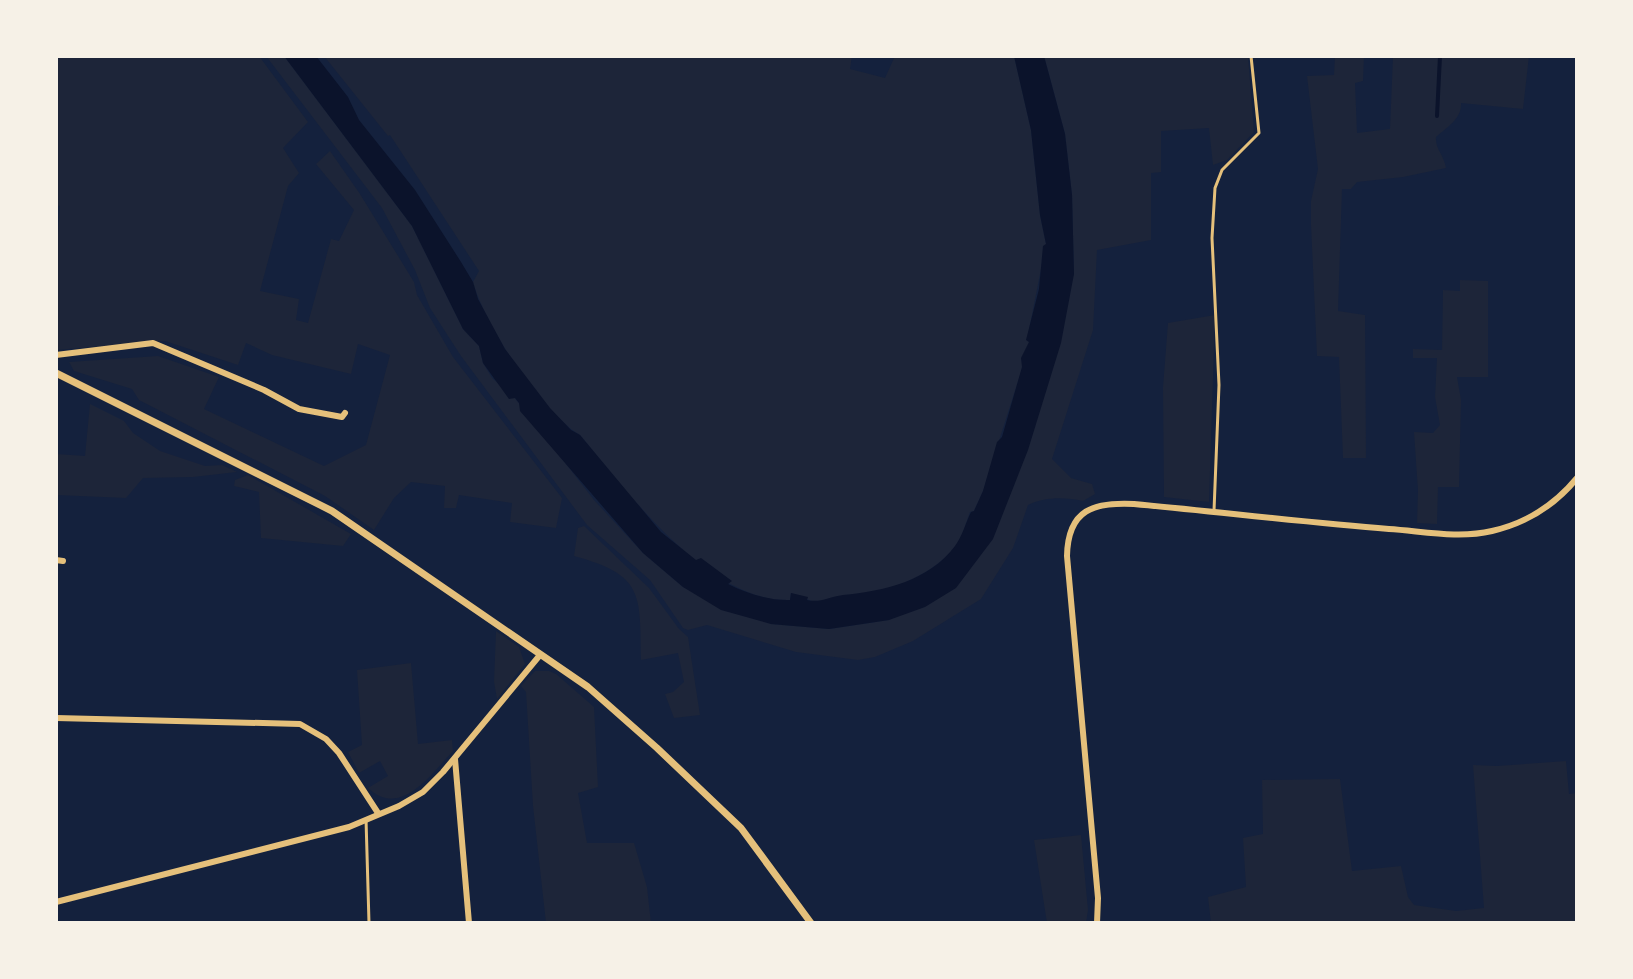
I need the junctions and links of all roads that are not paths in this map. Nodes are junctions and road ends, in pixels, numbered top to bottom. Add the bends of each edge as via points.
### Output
1 (1251, 56) edge
2 (56, 355) edge
3 (56, 373) edge
4 (345, 413) dead end
5 (1577, 478) edge
6 (1214, 512) junction
7 (540, 655) junction
8 (56, 718) edge
9 (455, 758) junction
10 (378, 813) junction
11 (366, 819) junction
12 (56, 902) edge
13 (369, 923) edge
14 (469, 923) edge
15 (811, 923) edge
16 (1097, 923) edge

1 - 6 lane via 1259,133 1222,170 1215,188 1212,238 1219,385
2 - 4 street via 153,343 299,409 330,416
3 - 7 street via 332,511
5 - 6 street via 1528,520 1488,532 1436,534
6 - 16 street via 1099,504 1077,519 1067,542
7 - 9 street
7 - 15 street via 588,687 737,824
8 - 10 street via 300,724 339,753
9 - 10 street via 423,792
9 - 14 street
10 - 11 street
11 - 12 street
11 - 13 lane

